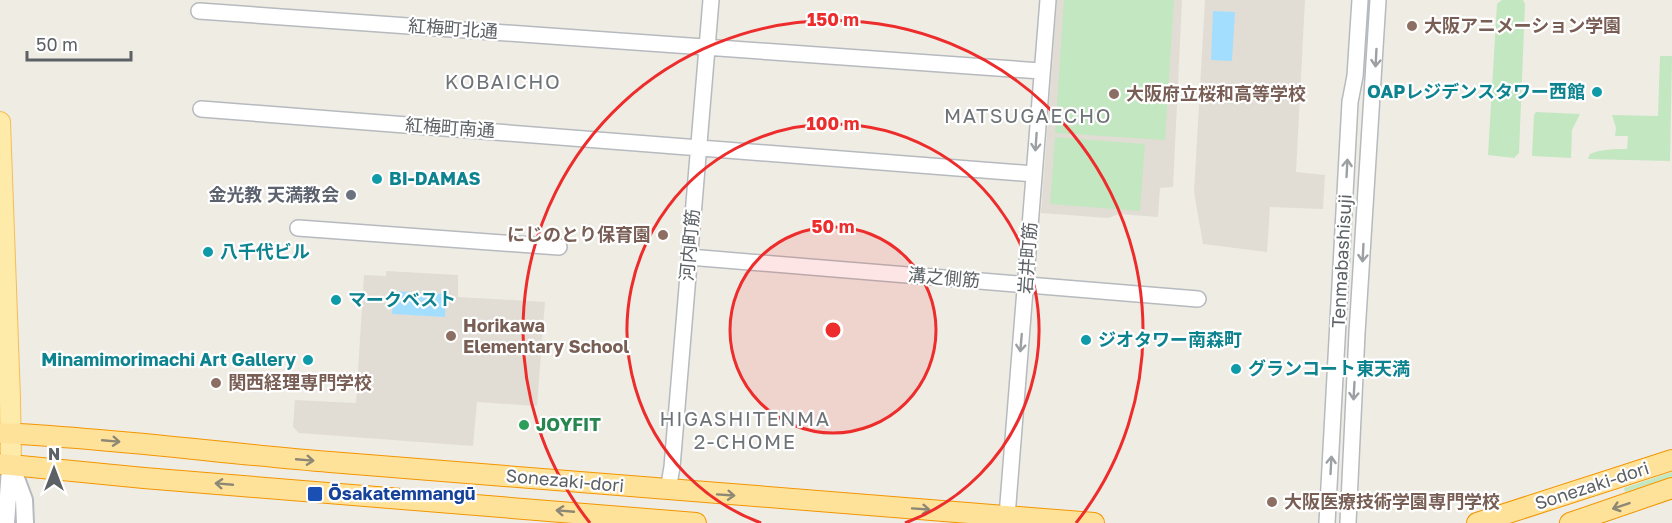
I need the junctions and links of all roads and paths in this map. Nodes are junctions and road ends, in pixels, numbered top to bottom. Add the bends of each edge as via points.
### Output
1 (711, 0) edge
2 (1048, 0) edge
3 (1360, 0) edge
4 (1378, 0) edge
5 (199, 11) dead end
6 (707, 47) junction
7 (1041, 71) junction
8 (201, 109) dead end
9 (0, 122) edge
10 (698, 148) junction
11 (1034, 174) junction
12 (298, 228) dead end
13 (559, 247) dead end
14 (689, 257) junction
15 (1026, 285) junction
16 (1198, 299) dead end
17 (5, 434) edge
18 (1672, 460) edge
19 (5, 465) edge
20 (1672, 488) edge
21 (668, 490) junction
22 (1007, 516) junction
23 (6, 523) edge
24 (25, 523) edge
25 (696, 523) edge
26 (1094, 523) edge
27 (1327, 523) edge
28 (1348, 523) edge
29 (1477, 523) edge
30 (1570, 523) edge

1 - 6 street, 河内町筋
2 - 7 street, 岩井町筋
27 -> 3 street, Tenmabashisuji via 1350,102
4 -> 28 street, Tenmabashisuji
5 - 6 street, 紅梅町北通
6 - 7 street, 紅梅町北通
6 - 10 street, 河内町筋
7 -> 11 street, 岩井町筋
8 - 10 street, 紅梅町南通
9 - 17 main road
10 - 11 street, 紅梅町南通
10 - 14 street, 河内町筋
11 - 15 street, 岩井町筋
12 - 13 street
14 - 15 street, 溝之側筋
14 - 21 street, 河内町筋
15 - 16 street, 溝之側筋
15 -> 22 street, 岩井町筋
17 - 19 main road
17 -> 21 highway, Sonezaki-dori
18 - 29 highway, Sonezaki-dori
19 - 23 main road
19 - 24 main road via 24,500
25 -> 19 highway, Sonezaki-dori
20 -> 30 highway, Sonezaki-dori
21 -> 22 highway, Sonezaki-dori
22 - 26 highway, Sonezaki-dori

